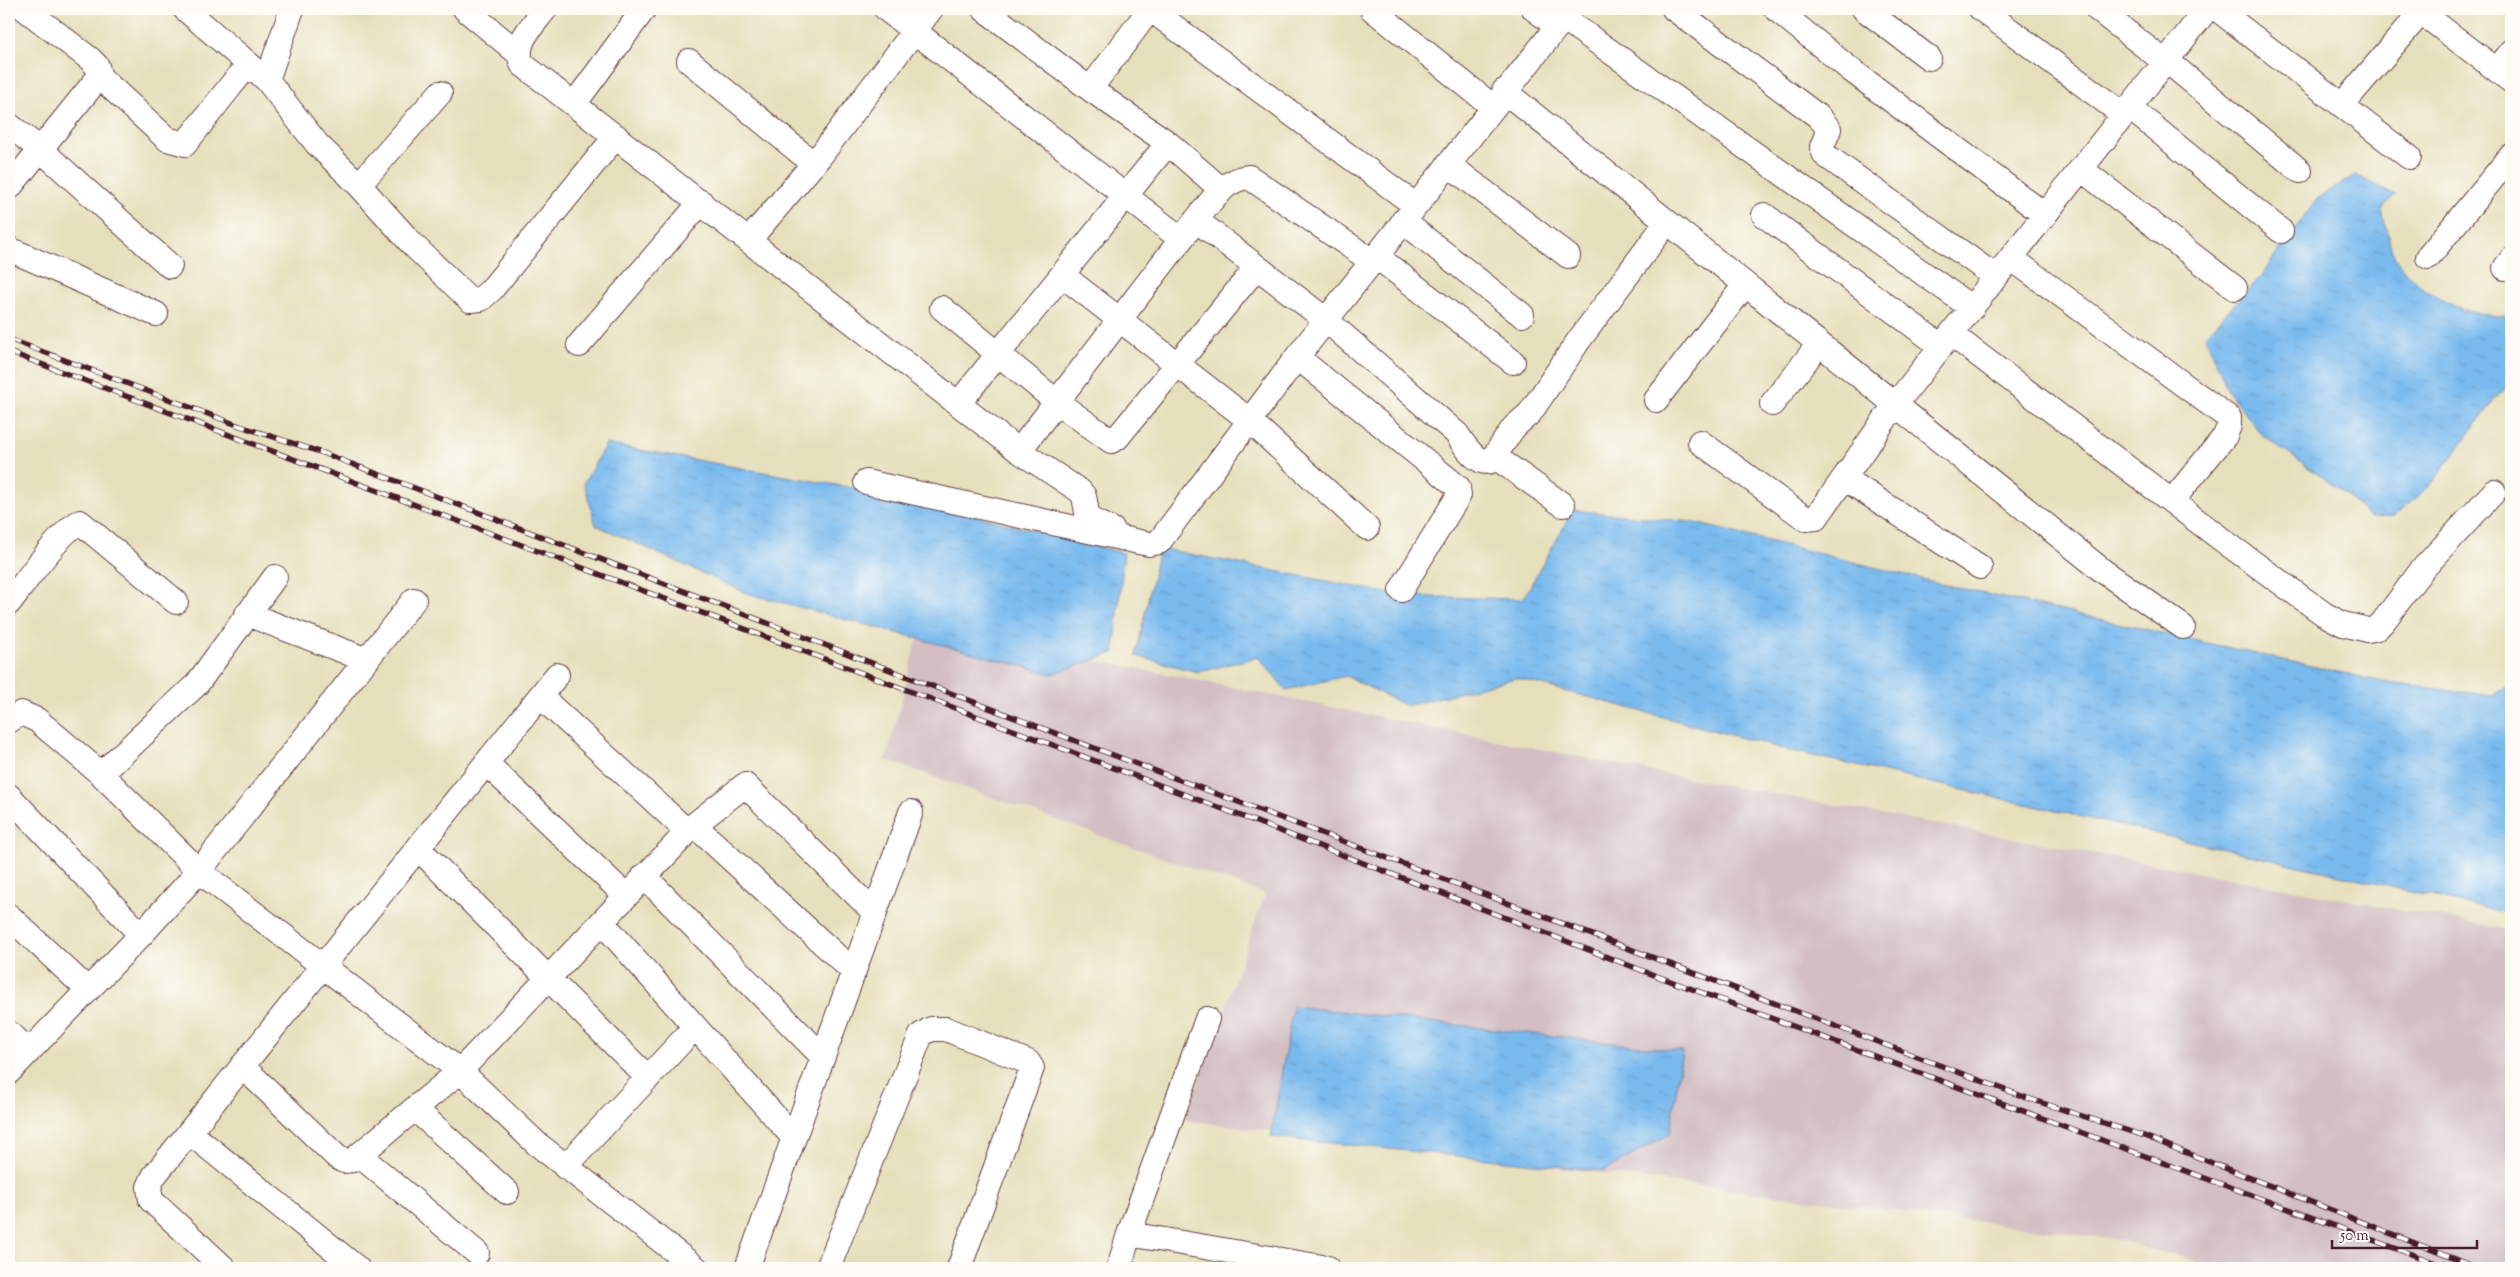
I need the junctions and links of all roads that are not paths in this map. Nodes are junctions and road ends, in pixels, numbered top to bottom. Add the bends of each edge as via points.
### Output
1 (26, 9) edge
2 (185, 9) edge
3 (292, 9) edge
4 (465, 9) edge
5 (545, 9) edge
6 (644, 9) edge
7 (886, 9) edge
8 (931, 9) edge
9 (984, 9) edge
10 (1150, 9) edge
11 (1372, 9) edge
12 (1534, 9) edge
13 (1674, 9) edge
14 (1776, 9) edge
15 (1864, 9) edge
16 (1981, 9) edge
17 (2097, 9) edge
18 (2207, 9) edge
19 (2217, 9) edge
20 (2421, 10) edge
21 (1564, 18) edge
22 (915, 31) junction
23 (518, 53) junction
24 (1929, 58) dead end
25 (689, 61) dead end
26 (2166, 61) junction
27 (248, 64) junction
28 (2507, 68) edge
29 (100, 78) junction
30 (266, 80) junction
31 (1090, 89) junction
32 (440, 93) dead end
33 (1498, 99) junction
34 (574, 103) junction
35 (2342, 106) junction
36 (2127, 111) junction
37 (9, 125) edge
38 (616, 136) junction
39 (1168, 144) junction
40 (40, 149) junction
41 (2511, 156) edge
42 (2409, 157) dead end
43 (814, 164) junction
44 (1448, 164) junction
45 (2081, 169) junction
46 (2300, 171) dead end
47 (359, 185) junction
48 (9, 188) edge
49 (1222, 190) junction
50 (1125, 197) junction
51 (701, 202) junction
52 (1409, 213) junction
53 (1764, 215) dead end
54 (2045, 215) junction
55 (1196, 220) junction
56 (1667, 222) junction
57 (2281, 232) dead end
58 (1181, 239) junction
59 (749, 240) junction
60 (9, 249) edge
61 (1568, 256) dead end
62 (2428, 257) dead end
63 (2011, 258) junction
64 (1374, 259) junction
65 (170, 266) dead end
66 (1256, 268) junction
67 (1062, 275) junction
68 (1996, 277) junction
69 (1745, 285) junction
70 (2234, 288) dead end
71 (942, 308) dead end
72 (1972, 308) junction
73 (156, 314) dead end
74 (1522, 315) dead end
75 (1120, 320) junction
76 (1326, 320) junction
77 (1946, 340) junction
78 (1819, 344) junction
79 (578, 345) dead end
80 (998, 353) junction
81 (1297, 357) junction
82 (1513, 362) dead end
83 (1177, 364) junction
84 (1656, 400) dead end
85 (1057, 402) junction
86 (958, 404) junction
87 (1772, 404) dead end
88 (1896, 405) junction
89 (1249, 420) junction
90 (1700, 442) dead end
91 (1019, 451) junction
92 (1494, 456) junction
93 (1844, 478) junction
94 (866, 482) dead end
95 (2494, 492) dead end
96 (2172, 502) junction
97 (1563, 505) dead end
98 (1367, 528) dead end
99 (1139, 542) junction
100 (1980, 567) dead end
101 (274, 577) dead end
102 (1400, 590) dead end
103 (414, 600) dead end
104 (176, 602) dead end
105 (9, 603) edge
106 (247, 614) junction
107 (2183, 627) dead end
108 (367, 660) junction
109 (557, 675) dead end
110 (540, 696) junction
111 (9, 721) edge
112 (486, 763) junction
113 (101, 774) junction
114 (9, 796) edge
115 (912, 812) dead end
116 (691, 829) junction
117 (418, 848) junction
118 (199, 871) junction
119 (644, 876) junction
120 (626, 896) junction
121 (875, 913) junction
122 (9, 916) edge
123 (602, 922) junction
124 (141, 935) junction
125 (322, 967) junction
126 (854, 972) junction
127 (548, 978) junction
128 (88, 990) junction
129 (1207, 1019) dead end
130 (695, 1027) junction
131 (9, 1033) edge
132 (29, 1051) junction
133 (823, 1057) junction
134 (242, 1066) junction
135 (460, 1071) junction
136 (9, 1072) edge
137 (648, 1078) junction
138 (414, 1109) junction
139 (189, 1132) junction
140 (794, 1138) junction
141 (359, 1155) junction
142 (565, 1167) junction
143 (507, 1192) dead end
144 (1129, 1234) junction
145 (476, 1253) dead end
146 (224, 1268) edge
147 (357, 1268) edge
148 (696, 1268) edge
149 (747, 1268) edge
150 (828, 1268) edge
151 (959, 1268) edge
152 (1119, 1268) edge
153 (1328, 1268) edge

1 - 29 street via 90,59 97,66
2 - 27 street
3 - 30 street
4 - 23 street
5 - 23 street via 520,43
6 - 34 street
7 - 22 street
8 - 22 street
9 - 31 street
10 - 31 street
10 - 52 street
11 - 33 street
12 - 21 street
13 - 68 street via 1819,117 1829,129 1822,147 1825,155
14 - 54 street via 1851,70
15 - 24 street
16 - 36 street
17 - 26 street
18 - 26 street
19 - 35 street
20 - 28 street
20 - 35 street
21 - 33 street
21 - 72 street
22 - 43 street
22 - 50 street
23 - 34 street via 522,64
25 - 43 street
26 - 36 street
26 - 46 street
27 - 29 street via 185,144 167,139
27 - 30 street
29 - 40 street
30 - 47 street via 317,144
31 - 39 street
32 - 47 street
33 - 44 street
33 - 56 street
34 - 38 street
35 - 42 street
36 - 45 street
36 - 57 street
37 - 40 street
38 - 47 street via 492,289 477,301 470,300 412,244
38 - 51 street
39 - 49 street
39 - 50 street
40 - 48 street
40 - 65 street
41 - 62 street
43 - 59 street
44 - 52 street
44 - 61 street
45 - 54 street
45 - 70 street
49 - 55 street
49 - 64 street via 1236,178 1249,177
50 - 58 street
50 - 67 street
51 - 59 street
51 - 79 street
52 - 64 street
52 - 74 street
53 - 77 street
54 - 63 street
55 - 58 street
55 - 66 street
56 - 69 street
56 - 92 street via 1579,340 1530,413 1514,427
58 - 75 street
59 - 86 street
60 - 73 street
63 - 68 street
63 - 96 street via 2229,418 2225,436
64 - 76 street
64 - 82 street
66 - 76 street
66 - 83 street
67 - 75 street
67 - 80 street
68 - 72 street
69 - 78 street
69 - 84 street
71 - 80 street
72 - 77 street
75 - 83 street
75 - 85 street
76 - 81 street
76 - 92 street via 1457,434 1481,461 1491,461
77 - 88 street
77 - 96 street
78 - 87 street
78 - 88 street
80 - 85 street
80 - 86 street
81 - 89 street
81 - 102 street via 1458,487 1459,495
83 - 85 street via 1115,440 1108,441
83 - 89 street
85 - 91 street
86 - 91 street
88 - 93 street
88 - 107 street via 2103,571
89 - 98 street
89 - 99 street via 1163,539 1154,544
90 - 93 street via 1810,520 1816,518
91 - 99 street via 1082,493 1088,518
92 - 97 street
93 - 100 street
94 - 99 street
95 - 96 street via 2421,571 2383,622 2368,630 2343,624 2324,614
101 - 106 street
103 - 108 street
104 - 105 street via 80,522 74,524
106 - 108 street
106 - 113 street via 197,684
108 - 118 street
109 - 110 street
110 - 112 street
110 - 116 street
111 - 113 street via 21,713 37,720
112 - 117 street
112 - 120 street
113 - 118 street
114 - 124 street
115 - 121 street
116 - 119 street
116 - 121 street via 747,786
116 - 126 street
117 - 125 street
117 - 127 street
118 - 124 street
118 - 125 street
119 - 120 street
119 - 133 street
120 - 123 street
121 - 126 street
122 - 128 street
123 - 127 street
123 - 130 street
124 - 128 street
125 - 134 street
125 - 135 street
126 - 133 street
127 - 135 street
127 - 137 street
128 - 132 street
129 - 144 street
130 - 137 street
130 - 140 street
131 - 132 street
132 - 136 street
133 - 140 street
134 - 139 street
134 - 141 street via 337,1156 344,1161
135 - 138 street
135 - 142 street
137 - 142 street
138 - 141 street
138 - 143 street
139 - 146 street via 154,1176 149,1187 151,1200
139 - 147 street
140 - 149 street
141 - 145 street
142 - 148 street
144 - 152 street
144 - 153 street
150 - 151 street via 921,1035 932,1029 946,1029 1028,1062 1032,1068

